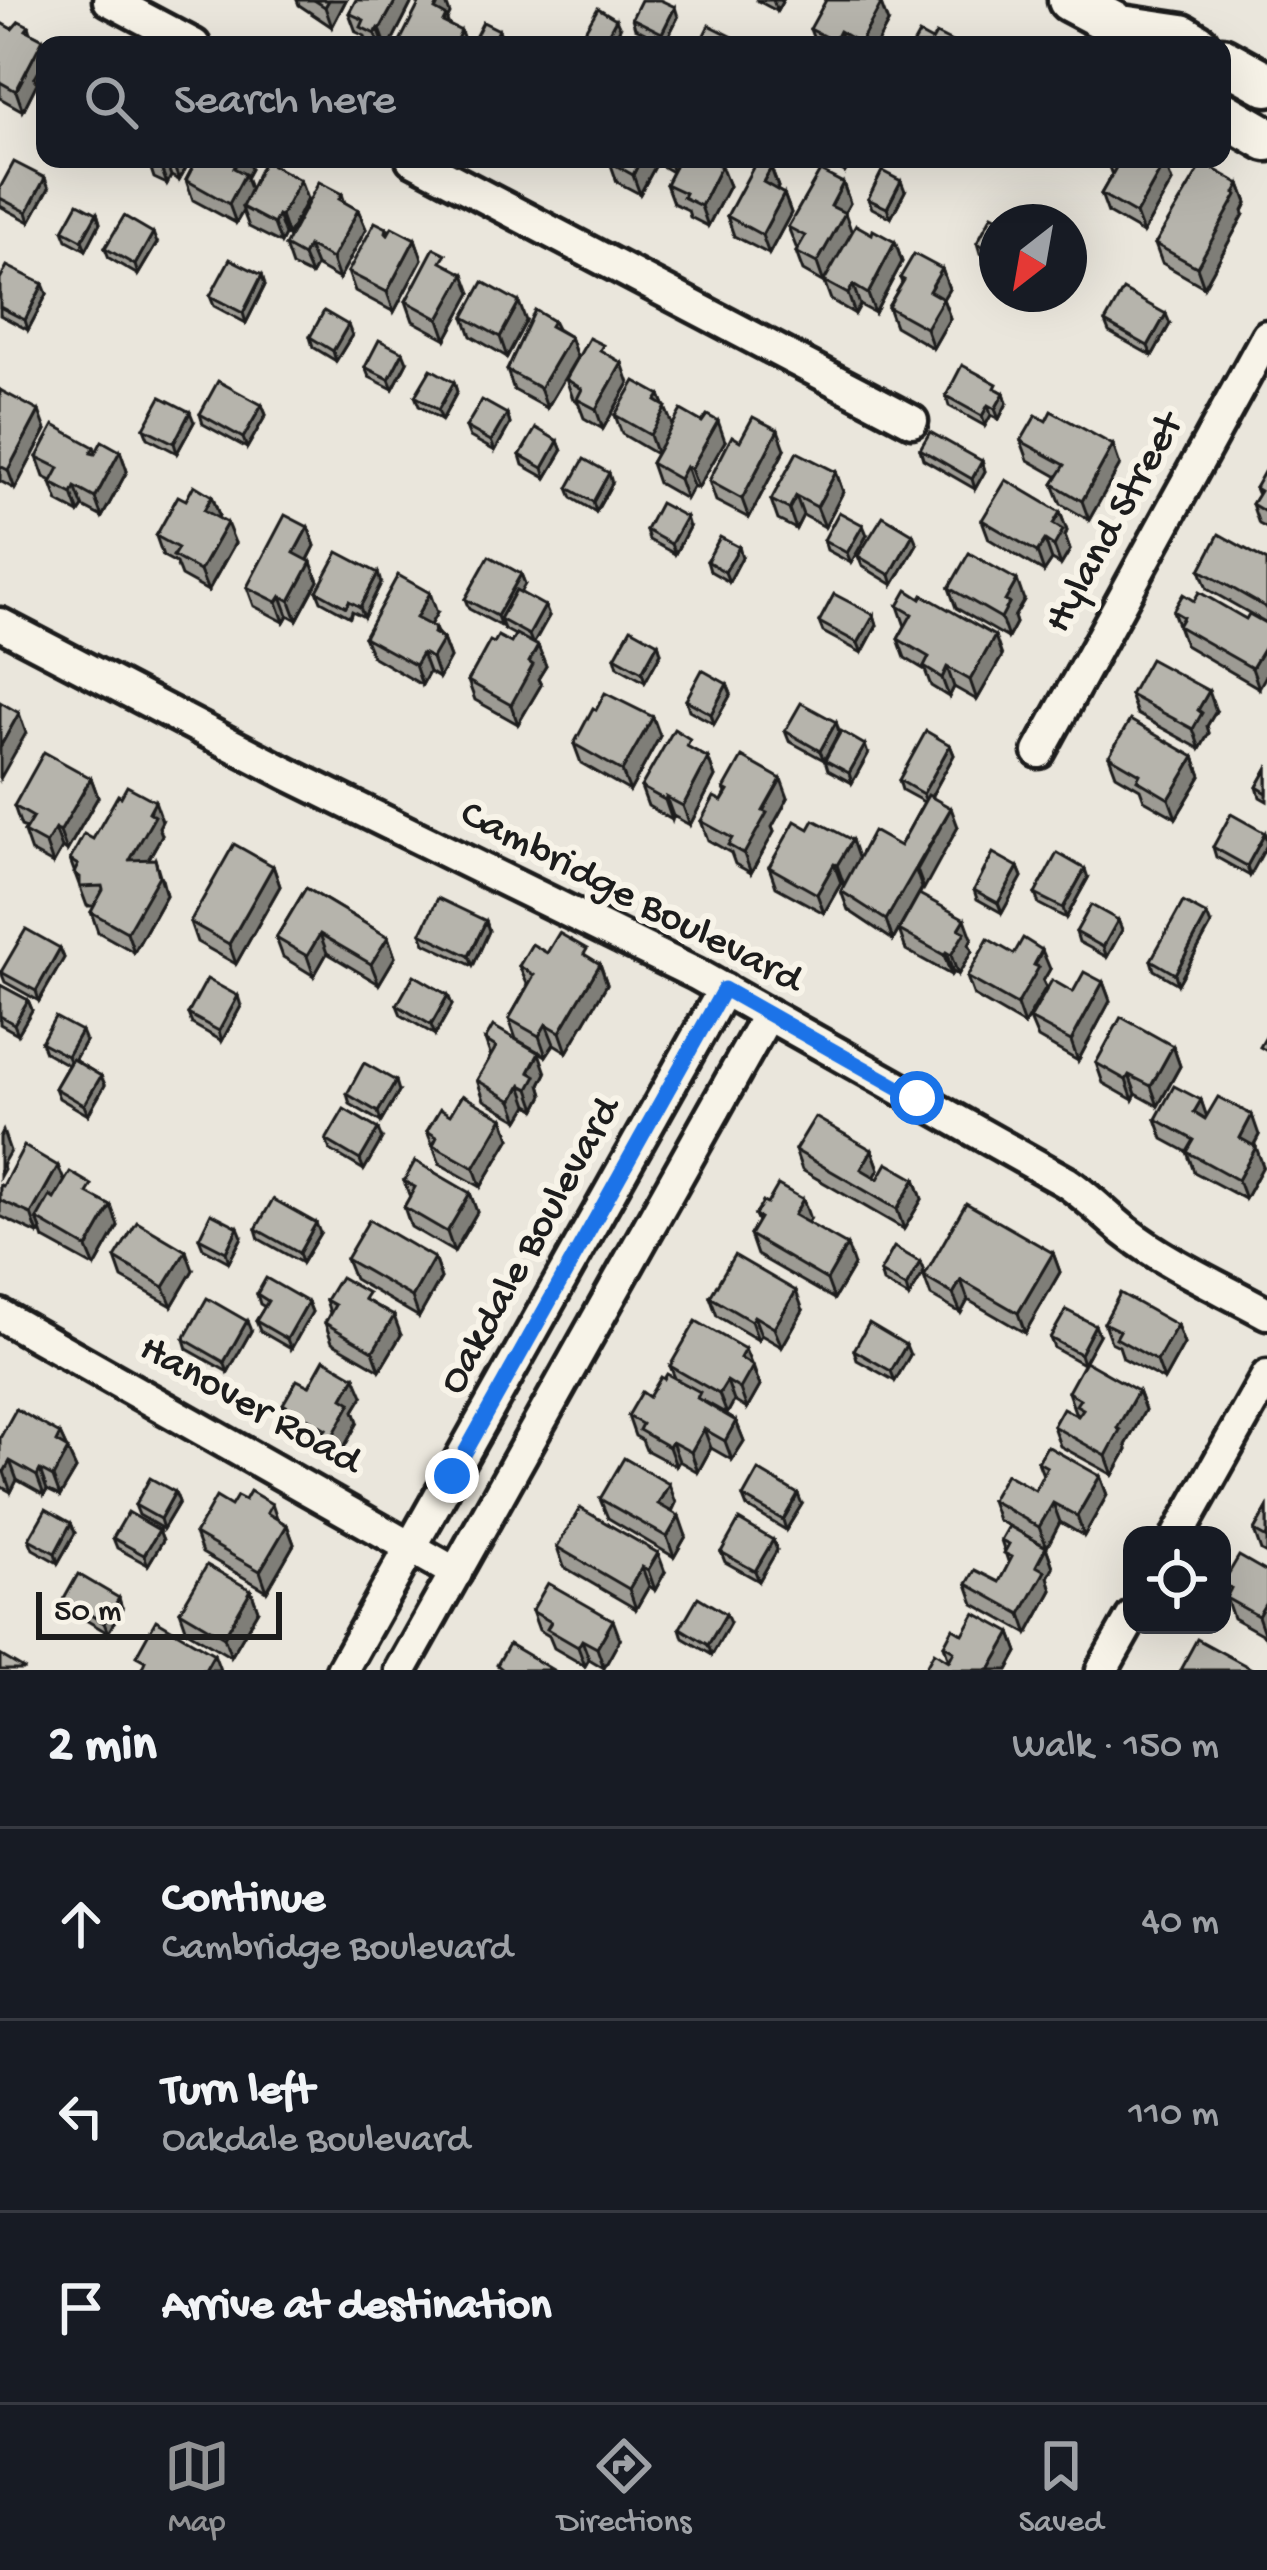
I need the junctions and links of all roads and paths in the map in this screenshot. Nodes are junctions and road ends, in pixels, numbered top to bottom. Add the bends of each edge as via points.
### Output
1 (109, 0) edge
2 (1070, 0) edge
3 (177, 36) edge
4 (1128, 36) edge
5 (1182, 36) edge
6 (1231, 64) edge
7 (1267, 84) edge
8 (1231, 118) edge
9 (1267, 140) edge
10 (429, 168) edge
11 (1267, 336) edge
12 (912, 421) dead end
13 (0, 624) edge
14 (1039, 752) dead end
15 (724, 989) junction
16 (768, 1014) junction
17 (1267, 1313) edge
18 (0, 1315) edge
19 (1267, 1376) edge
20 (1183, 1526) edge
21 (412, 1547) junction
22 (456, 1573) junction
23 (1123, 1633) edge
24 (342, 1670) edge
25 (401, 1670) edge
26 (1102, 1670) edge

1 - 3 street
2 - 4 street
4 - 5 street
6 - 7 street
8 - 9 street
10 - 12 street
11 - 14 street, Hyland Street
13 - 15 street, Cambridge Boulevard
15 - 16 street, Cambridge Boulevard
15 - 21 street, Oakdale Boulevard
16 - 17 street, Cambridge Boulevard via 1066,1182 1151,1249
16 - 22 street
18 - 21 street, Hanover Road
19 - 20 street
21 - 22 street, Hanover Road
21 - 24 street, Oakdale Boulevard
22 - 25 street
23 - 26 street

